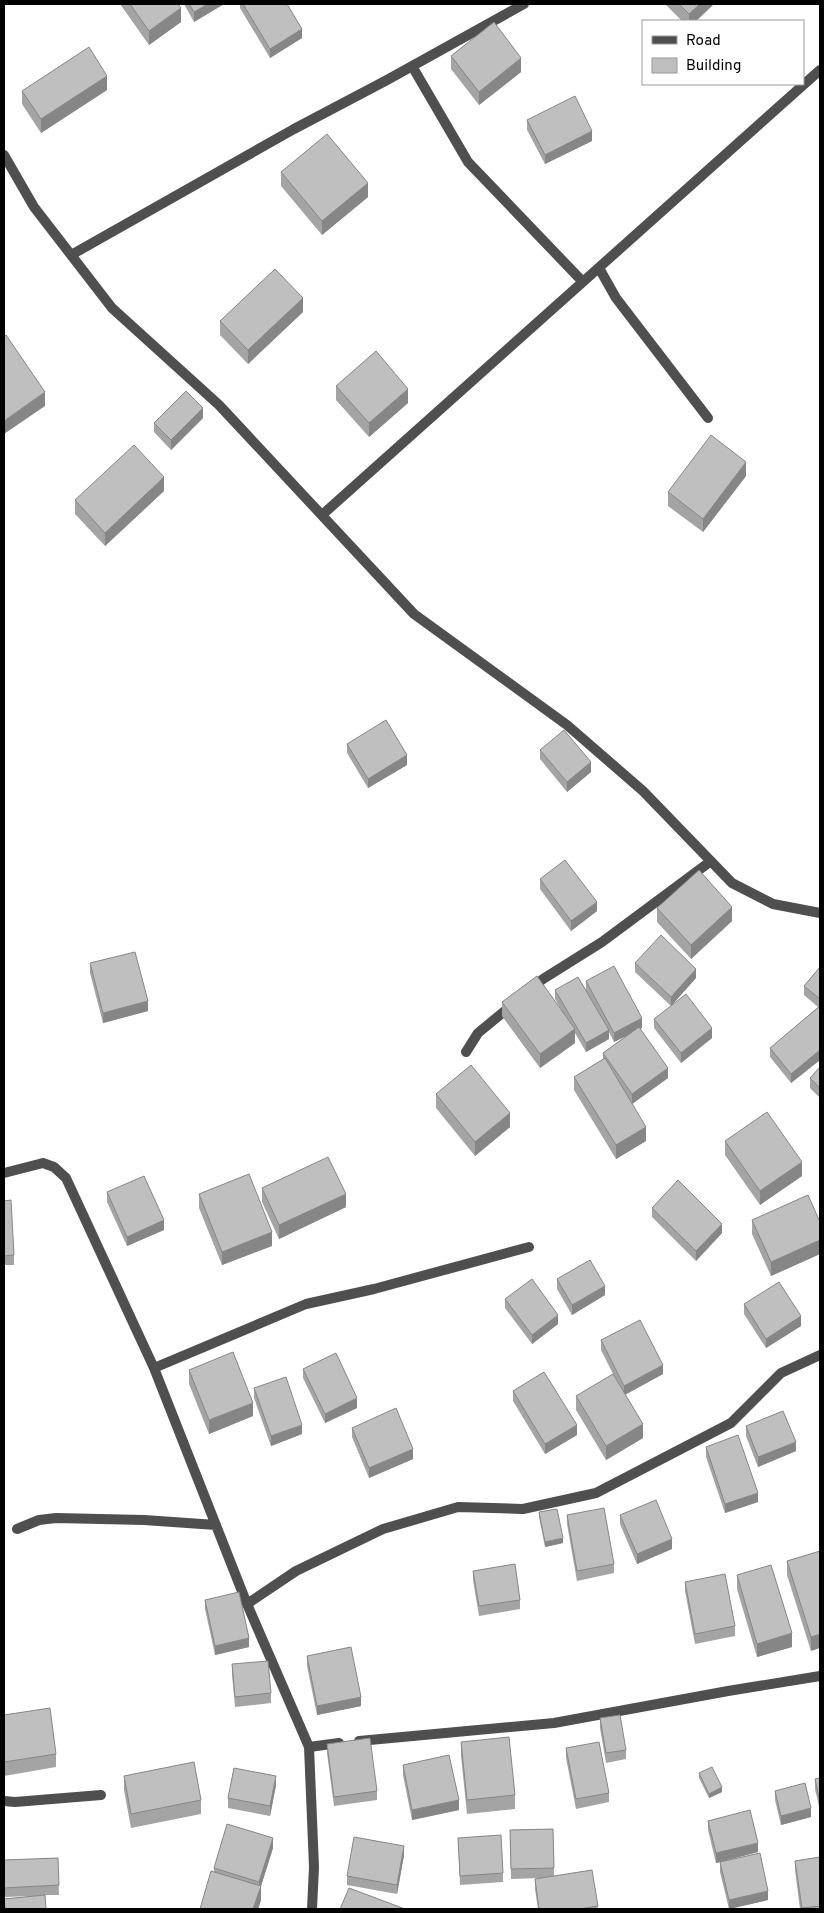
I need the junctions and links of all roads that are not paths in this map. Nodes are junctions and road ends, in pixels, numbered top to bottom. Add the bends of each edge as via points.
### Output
1 (524, 4) edge
2 (412, 66) junction
3 (820, 70) edge
4 (804, 84) edge
5 (803, 85) edge
6 (4, 155) edge
7 (71, 255) junction
8 (599, 268) junction
9 (583, 282) junction
10 (708, 418) dead end
11 (322, 515) junction
12 (711, 861) junction
13 (820, 913) edge
14 (466, 1052) dead end
15 (4, 1173) edge
16 (529, 1247) dead end
17 (820, 1355) edge
18 (154, 1368) junction
19 (216, 1525) junction
20 (17, 1529) dead end
21 (247, 1604) junction
22 (820, 1676) edge
23 (309, 1747) junction
24 (101, 1795) dead end
25 (4, 1801) edge
26 (312, 1909) edge

1 - 2 street
2 - 7 street
2 - 9 street via 468,162
3 - 4 street
5 - 8 street
6 - 7 street via 34,207
7 - 11 street via 112,308 219,405
8 - 9 street
8 - 10 street via 616,298
9 - 11 street
11 - 12 street via 414,614 567,725 643,791
12 - 13 street via 732,883 773,904
12 - 14 street via 602,942 543,979 478,1033
15 - 18 street via 43,1163 54,1167 66,1178
16 - 18 street via 306,1304
17 - 21 street via 780,1373 731,1424 596,1493 523,1509 458,1507 383,1529 296,1570
18 - 19 street
19 - 20 street via 56,1518 39,1520
19 - 21 street
21 - 23 street
22 - 23 street via 554,1724
23 - 26 street via 314,1867
24 - 25 street

